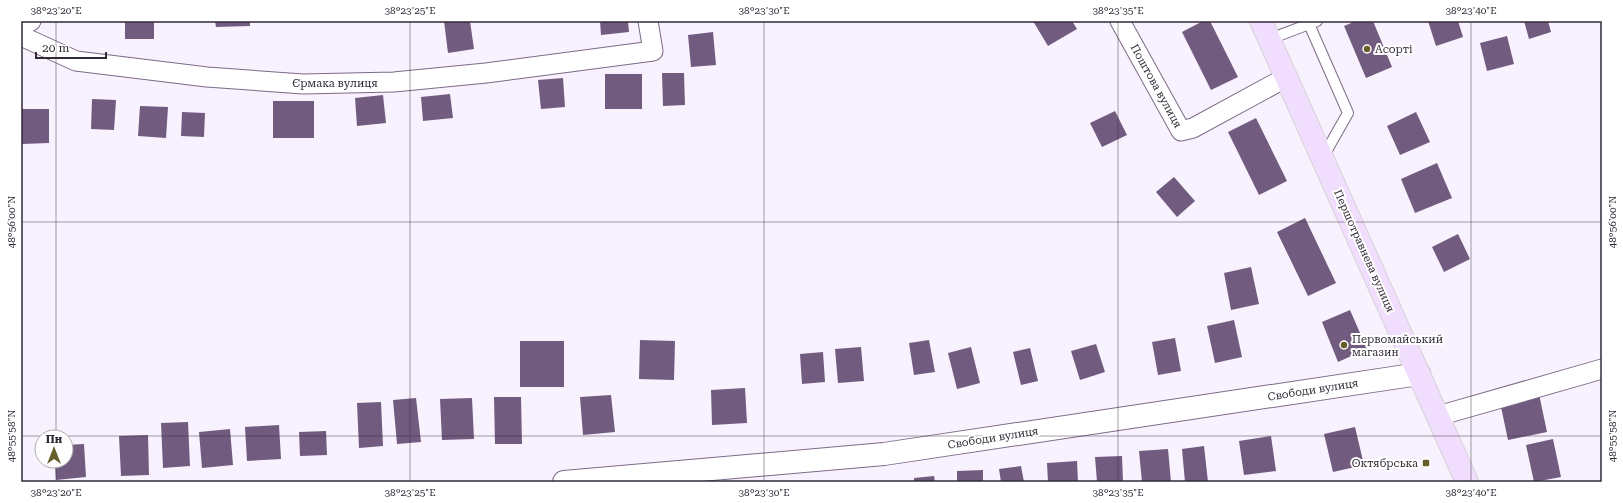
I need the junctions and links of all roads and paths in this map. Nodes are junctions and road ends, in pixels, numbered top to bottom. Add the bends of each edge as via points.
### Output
1 (31, 21) edge
2 (648, 21) edge
3 (1120, 21) edge
4 (1313, 23) edge
5 (21, 26) edge
6 (1266, 30) edge
7 (21, 36) edge
8 (1287, 77) junction
9 (1323, 157) junction
10 (1602, 369) edge
11 (1419, 374) junction
12 (1438, 416) junction
13 (564, 482) edge
14 (1467, 482) edge

1 - 5 street
2 - 7 street, Єрмака вулиця via 653,51 463,76 394,82 303,84 207,77 76,61
3 - 8 street, Поштова вулиця via 1180,131 1192,128
4 - 6 lane
4 - 9 lane via 1348,113
6 - 8 main road, Першотравнева вулиця
8 - 9 main road, Першотравнева вулиця
9 - 11 main road, Першотравнева вулиця
10 - 12 street
11 - 12 main road, Першотравнева вулиця
11 - 13 street, Свободи вулиця via 884,454
12 - 14 main road, Першотравнева вулиця

